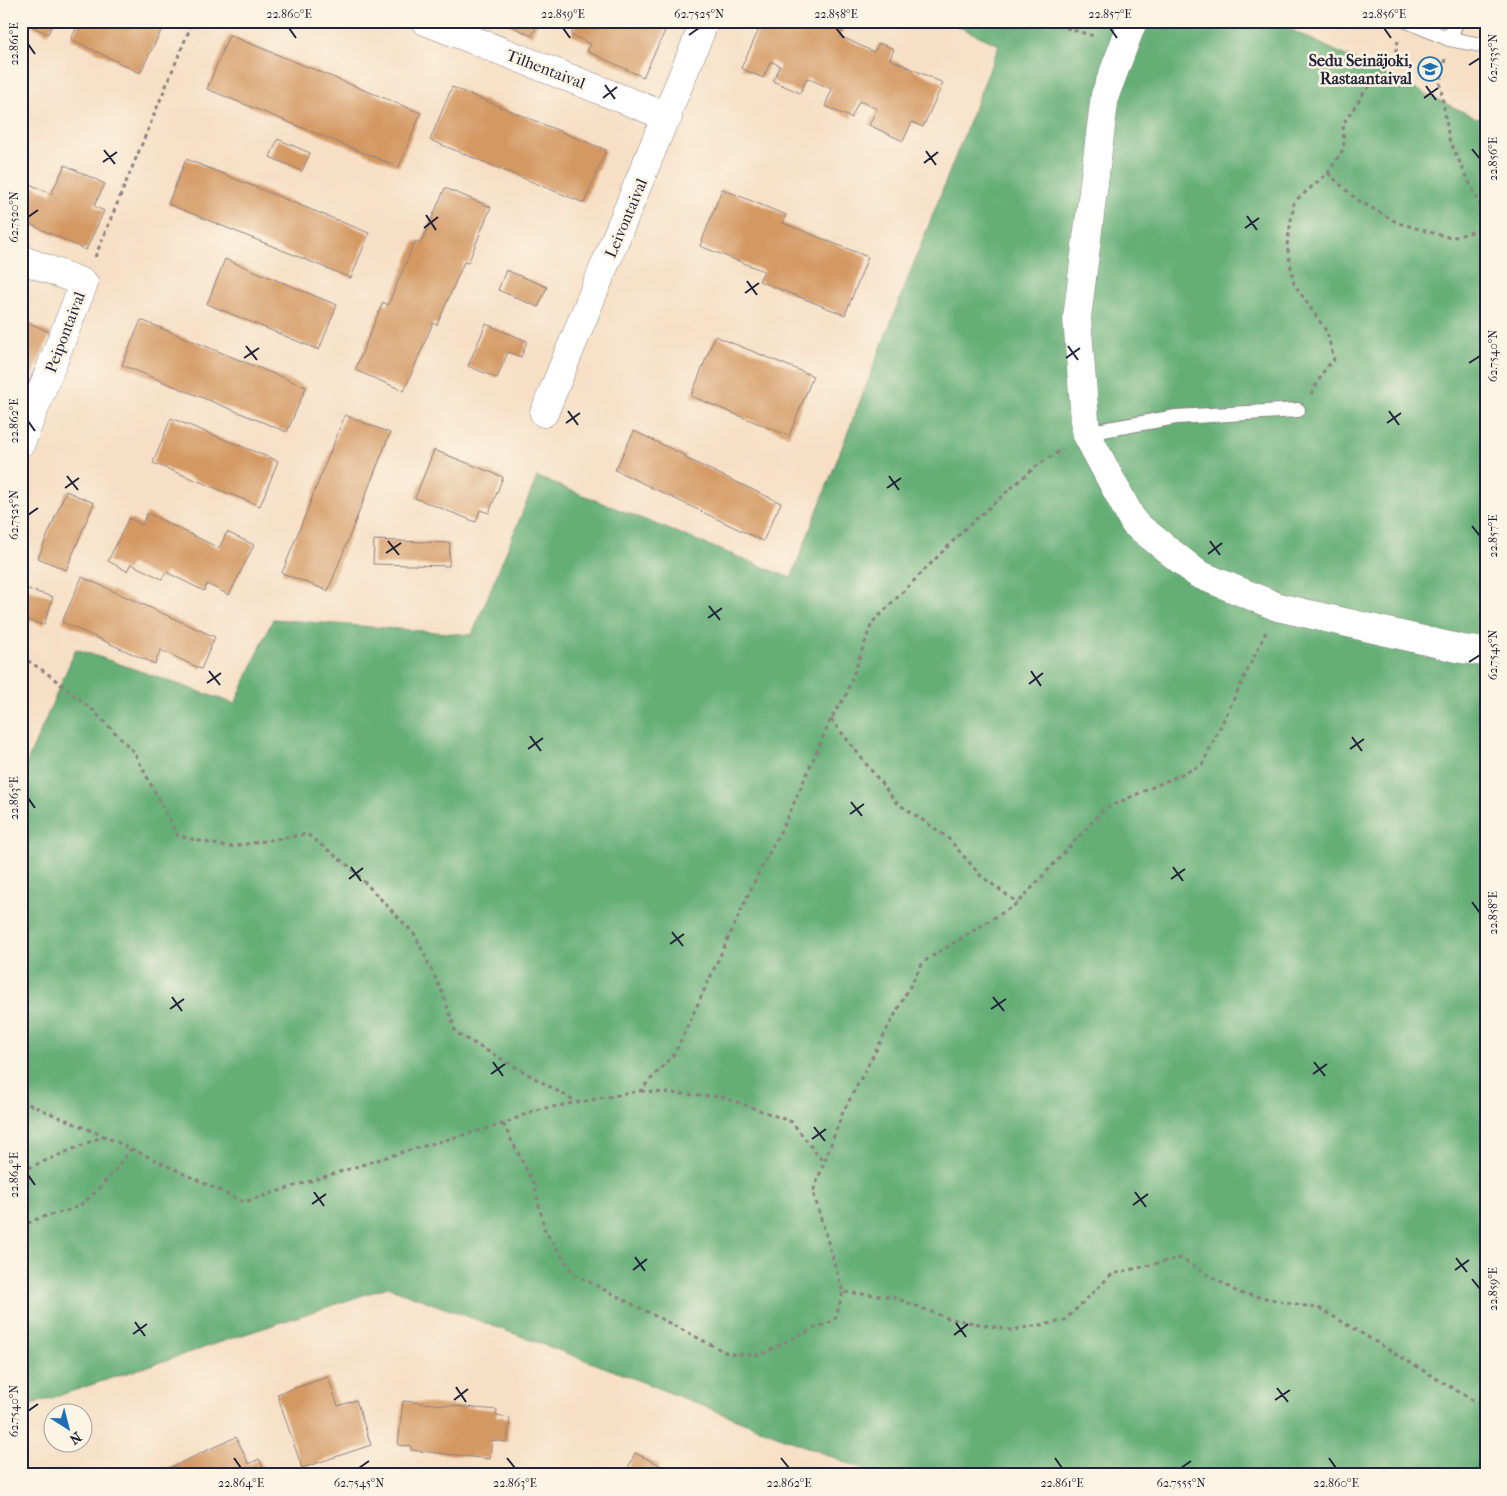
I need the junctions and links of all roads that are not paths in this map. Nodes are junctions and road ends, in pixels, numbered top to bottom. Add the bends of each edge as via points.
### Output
1 (424, 21) edge
2 (705, 21) edge
3 (1407, 21) edge
4 (1457, 21) edge
5 (1131, 25) edge
6 (1449, 39) junction
7 (1486, 46) edge
8 (668, 116) junction
9 (21, 258) edge
10 (1298, 410) road end
11 (544, 413) dead end
12 (1086, 433) junction
13 (21, 444) edge
14 (1486, 652) edge

1 - 8 street, Tilhentaival
2 - 8 street, Leivontaival
3 - 6 lane
4 - 6 lane
5 - 12 street via 1104,95 1077,318
6 - 7 lane
8 - 11 street, Leivontaival
9 - 13 street, Peipontaival via 84,283
10 - 12 lane via 1176,417
12 - 14 street via 1134,523 1198,574 1278,607

